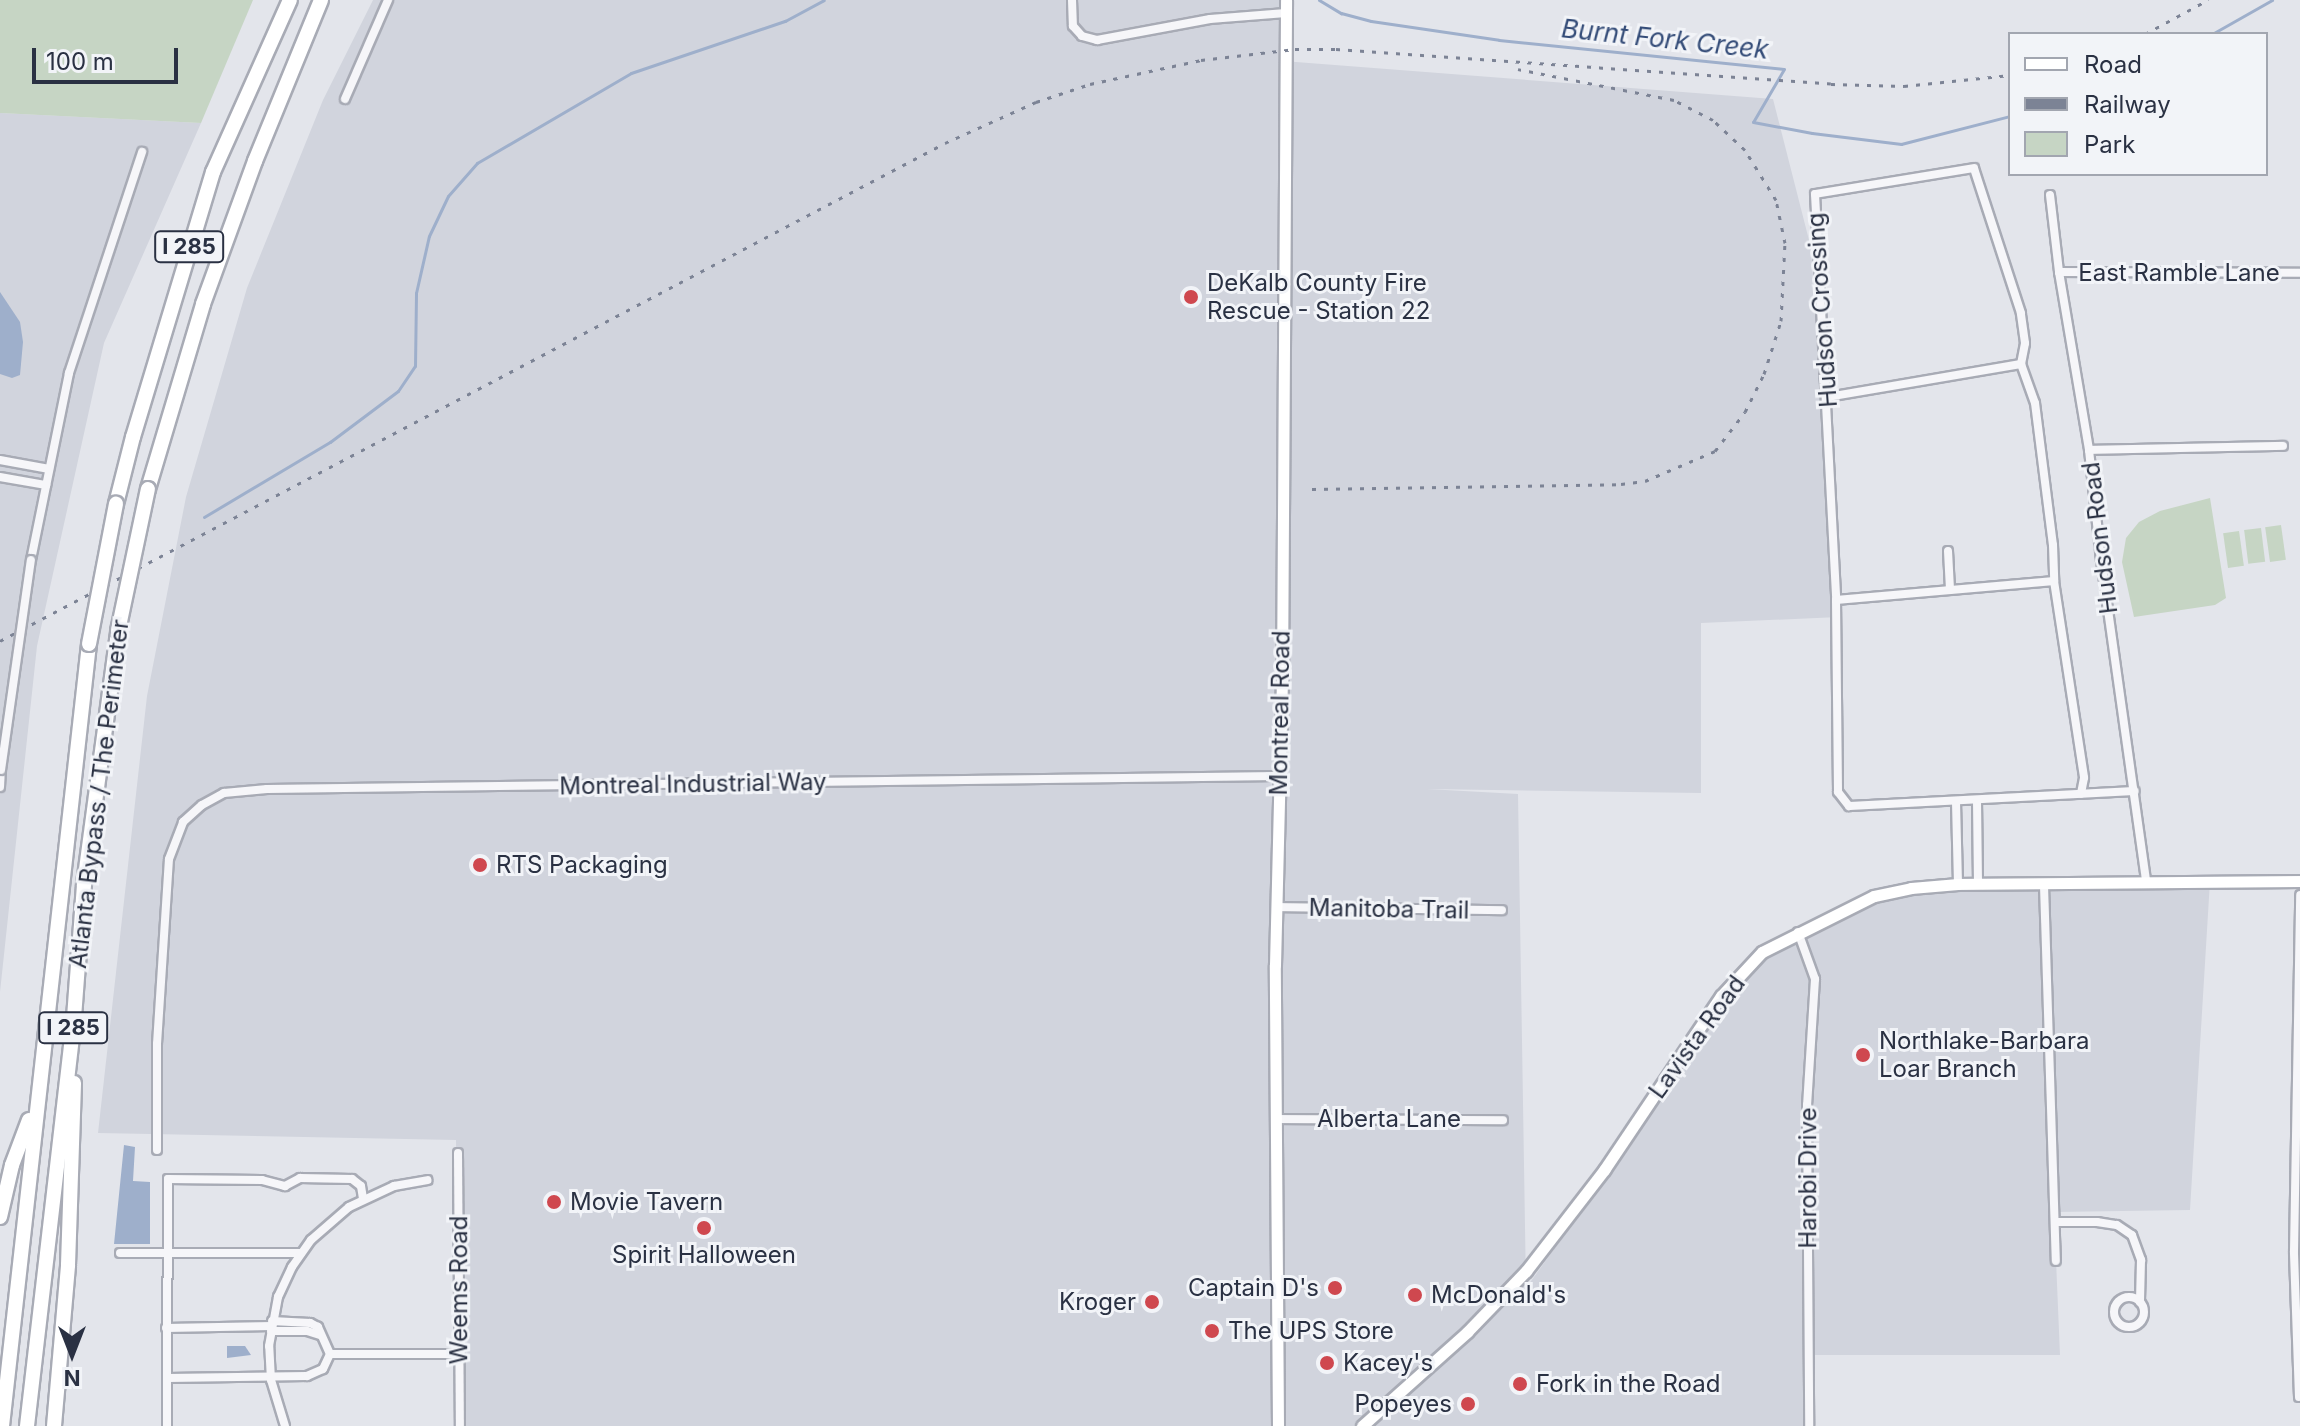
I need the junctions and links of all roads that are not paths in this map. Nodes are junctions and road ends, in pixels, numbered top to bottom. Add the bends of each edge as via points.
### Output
1 (290, 0) edge
2 (321, 0) edge
3 (388, 0) edge
4 (1072, 0) edge
5 (1286, 6) edge
6 (345, 99) dead end
7 (142, 152) dead end
8 (2050, 195) dead end
9 (2059, 272) junction
10 (2300, 273) edge
11 (2021, 364) junction
12 (1828, 397) junction
13 (2283, 446) dead end
14 (2089, 450) junction
15 (0, 460) edge
16 (49, 469) junction
17 (0, 477) edge
18 (46, 485) junction
19 (1948, 551) dead end
20 (2054, 581) junction
21 (1950, 590) junction
22 (1836, 600) junction
23 (1, 770) edge
24 (1278, 776) junction
25 (0, 787) edge
26 (2135, 791) junction
27 (2081, 794) junction
28 (1977, 801) junction
29 (1956, 802) junction
30 (2300, 881) edge
31 (2146, 882) junction
32 (1958, 884) junction
33 (1978, 884) junction
34 (2044, 885) junction
35 (2300, 895) edge
36 (1276, 907) junction
37 (1502, 910) dead end
38 (1798, 932) junction
39 (73, 1031) junction
40 (37, 1101) junction
41 (1275, 1119) junction
42 (1503, 1120) dead end
43 (157, 1150) dead end
44 (458, 1153) dead end
45 (427, 1180) dead end
46 (363, 1199) junction
47 (0, 1217) edge
48 (2055, 1222) junction
49 (167, 1252) junction
50 (120, 1253) dead end
51 (301, 1253) junction
52 (2056, 1261) dead end
53 (2140, 1302) dead end
54 (272, 1326) junction
55 (166, 1328) junction
56 (330, 1354) junction
57 (459, 1354) junction
58 (271, 1377) junction
59 (168, 1378) junction
60 (2299, 1397) edge
61 (1279, 1425) edge
62 (2, 1426) edge
63 (27, 1426) edge
64 (54, 1426) edge
65 (167, 1426) edge
66 (285, 1426) edge
67 (460, 1426) edge
68 (1362, 1426) edge
69 (1809, 1426) edge

1 - 40 highway, Atlanta Bypass / The Perimeter / I 285, bridge via 213,172 116,504 89,644
2 - 39 highway, Atlanta Bypass / The Perimeter / I 285, bridge via 203,304 148,489 118,631 84,884
3 - 6 street
4 - 5 street via 1073,26 1082,36 1097,40
5 - 24 street, Montreal Road
7 - 16 street via 69,373
8 - 9 street, Hudson Road
9 - 10 street, East Ramble Lane
9 - 14 street, Hudson Road
11 - 12 street
11 - 12 street, Hudson Crossing via 2021,313 1974,168 1815,194
11 - 20 street via 2035,403
12 - 22 street, Hudson Crossing
13 - 14 street
14 - 26 street, Hudson Road
15 - 16 street
16 - 18 street
17 - 18 street
18 - 23 street, bridge
19 - 21 street
20 - 21 street
20 - 27 street via 2084,778
21 - 22 street
22 - 29 street, Hudson Crossing via 1838,792 1849,806
23 - 25 street
24 - 36 street, Montreal Road
24 - 43 street, Montreal Industrial Way via 224,793 183,822 172,847 157,1044
26 - 27 street, Hudson Crossing
26 - 31 street, Hudson Road
27 - 28 street, Hudson Crossing
28 - 29 street, Hudson Crossing
28 - 33 street
29 - 32 street
30 - 31 street, Lavista Road
31 - 34 street, Lavista Road
32 - 33 street, Lavista Road
32 - 38 street, Lavista Road via 1874,896
33 - 34 street, Lavista Road
34 - 48 street
35 - 60 street via 2294,1251
36 - 37 street, Manitoba Trail
36 - 41 street, Montreal Road
38 - 68 street, Lavista Road via 1762,952 1721,996 1604,1170 1526,1271
38 - 69 street, Harobi Drive via 1815,979 1807,1105
39 - 63 highway, Atlanta Bypass / The Perimeter / I 285
39 - 64 highway via 68,1265
40 - 47 highway via 12,1165
40 - 62 highway, Atlanta Bypass / The Perimeter / I 285
41 - 42 street, Alberta Lane
41 - 61 street, Montreal Road
44 - 57 street, Weems Road
45 - 46 street
46 - 49 street via 361,1186 352,1179 300,1178 285,1186 262,1180 168,1179
46 - 51 street via 323,1228
48 - 52 street
48 - 53 street via 2117,1225 2132,1235 2141,1260
49 - 50 street
49 - 51 street
49 - 55 street
51 - 54 street via 285,1282
54 - 55 street
54 - 56 street via 310,1323 318,1327
54 - 58 street
55 - 59 street
56 - 57 street
56 - 58 street via 318,1373
57 - 67 street, Weems Road
58 - 59 street
58 - 66 street
59 - 65 street

